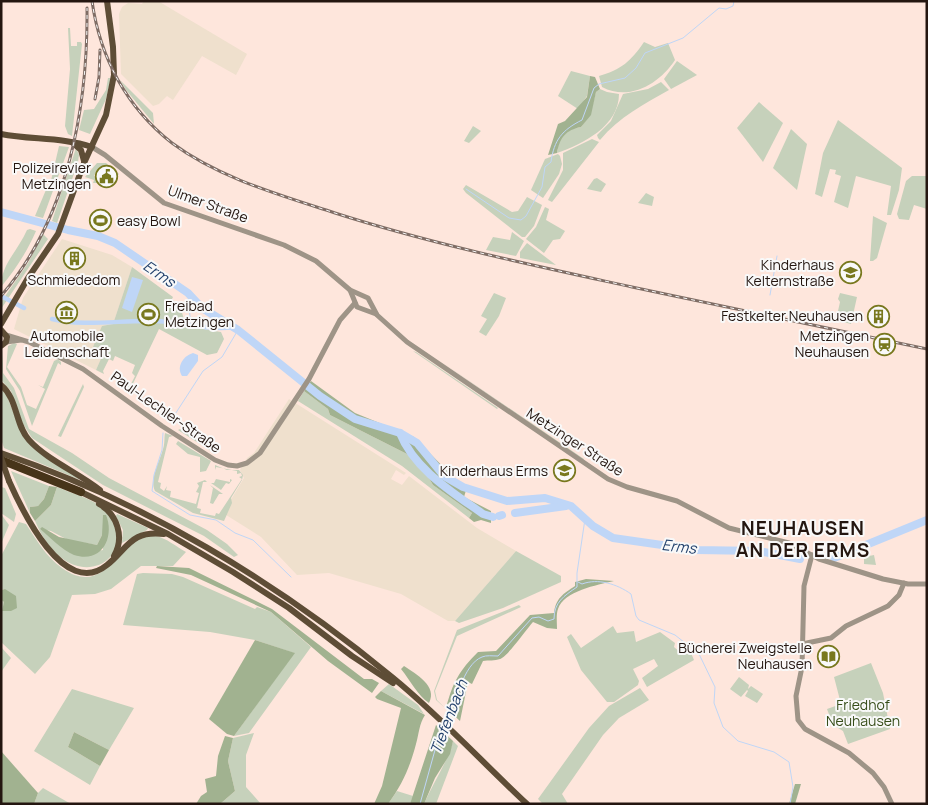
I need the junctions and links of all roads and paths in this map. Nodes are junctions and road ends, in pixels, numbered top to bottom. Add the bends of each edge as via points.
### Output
1 (107, 1) edge
2 (1, 134) edge
3 (70, 141) junction
4 (92, 147) junction
5 (84, 162) junction
6 (350, 290) junction
7 (362, 296) junction
8 (356, 302) junction
9 (369, 304) junction
10 (362, 309) junction
11 (346, 314) junction
12 (7, 315) junction
13 (376, 315) junction
14 (1, 324) edge
15 (4, 332) edge
16 (21, 340) junction
17 (4, 344) edge
18 (1, 386) edge
19 (1, 453) edge
20 (1, 459) edge
21 (81, 492) junction
22 (106, 496) junction
23 (168, 534) junction
24 (812, 555) junction
25 (111, 561) junction
26 (904, 583) junction
27 (927, 584) edge
28 (802, 644) junction
29 (411, 695) junction
30 (527, 804) edge
31 (892, 804) edge

1 - 4 main road via 114,47 114,75 106,115
2 - 3 main road, Ulmer Straße
3 - 4 main road, Ulmer Straße
3 - 5 main road via 81,150
4 - 5 main road
4 - 6 street, Ulmer Straße via 164,203 294,249 326,269
5 - 12 main road via 64,223
6 - 7 street, Ulmer Straße
6 - 8 street, Ulmer Straße
7 - 8 street
7 - 9 street, Ulmer Straße via 368,298
8 - 10 street, Ulmer Straße
8 - 11 street, Paul-Lechler-Straße
9 - 10 street
9 - 13 street, Metzinger Straße
10 - 11 street
10 - 13 street, Metzinger Straße
11 - 16 street, Paul-Lechler-Straße via 301,391 255,457 242,465 228,465 215,460 98,379
12 - 14 main road
12 - 15 main road
13 - 24 street, Metzinger Straße via 429,358 608,479 673,500 730,528 789,542
15 - 16 street, Paul-Lechler-Straße
15 - 17 main road
16 - 17 street
18 - 22 main road via 8,392 28,439
19 - 22 main road
20 - 21 highway
20 - 25 main road, bridge via 28,520 63,564 84,573 100,569
21 - 23 main road
21 - 25 main road via 105,508 116,523 119,540
22 - 29 main road via 203,546 269,587 348,643
23 - 25 main road via 140,535
23 - 29 main road via 289,608
24 - 26 street, Metzinger Straße via 882,579
24 - 28 street via 804,586
26 - 27 street, Metzinger Straße
26 - 28 street via 899,595 888,606 846,626 831,638
28 - 31 street via 802,667 796,696 798,720 806,729 848,753 873,773
29 - 30 main road

